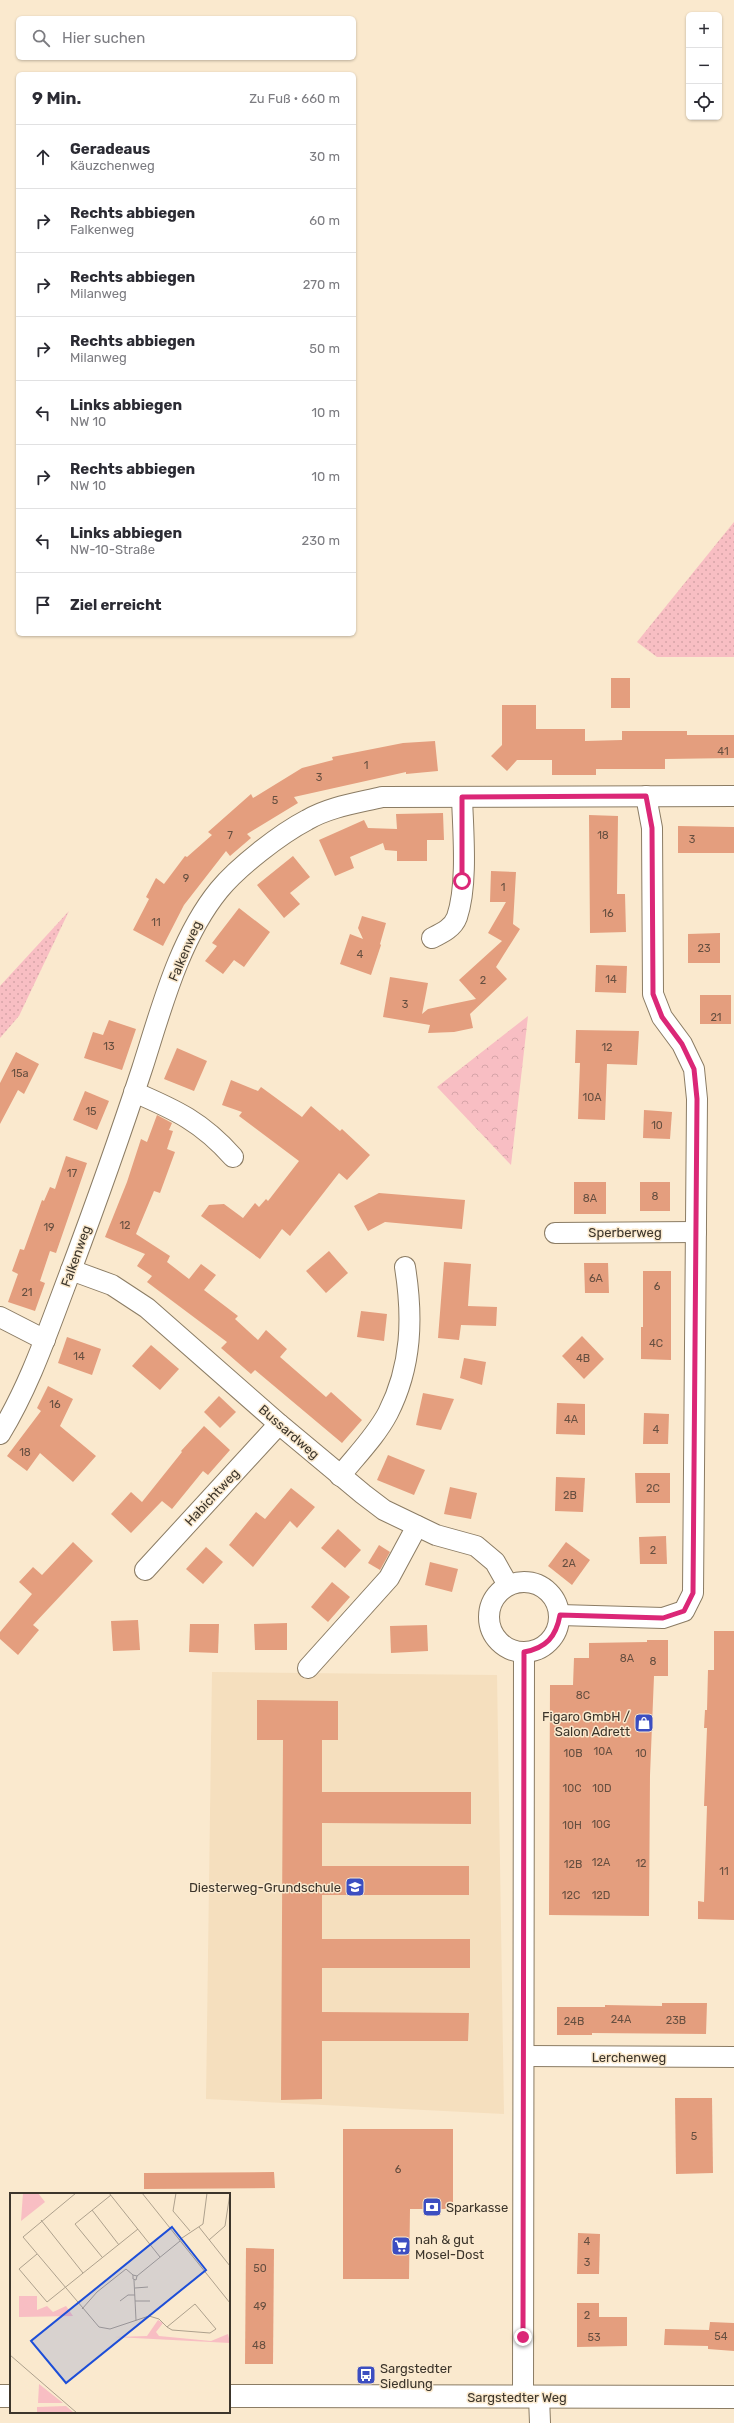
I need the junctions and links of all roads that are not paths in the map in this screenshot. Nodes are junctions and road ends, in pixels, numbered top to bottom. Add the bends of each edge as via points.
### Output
1 (646, 796) junction
2 (734, 796) edge
3 (462, 797) junction
4 (432, 938) dead end
5 (134, 1092) junction
6 (233, 1158) dead end
7 (696, 1232) junction
8 (555, 1233) dead end
9 (405, 1267) dead end
10 (71, 1270) junction
11 (0, 1317) edge
12 (45, 1340) junction
13 (279, 1424) junction
14 (0, 1434) edge
15 (340, 1476) junction
16 (417, 1526) junction
17 (145, 1570) dead end
18 (508, 1585) junction
19 (560, 1615) junction
20 (524, 1652) junction
21 (308, 1668) dead end
22 (525, 2056) junction
23 (734, 2057) edge
24 (230, 2396) edge
25 (531, 2397) junction
26 (734, 2397) edge
27 (540, 2423) edge

1 - 2 street, Falkenweg
1 - 3 street, Falkenweg
1 - 7 street via 652,828 653,994 662,1017 682,1044 694,1069 697,1099
3 - 4 street via 462,881 457,918 447,931
3 - 5 street, Falkenweg via 382,797 345,806 308,819 243,865 219,890 197,921 165,998
5 - 6 street via 189,1117 218,1141
5 - 10 street, Falkenweg
7 - 8 street, Sperberweg
7 - 19 street via 693,1593 684,1611 663,1618
9 - 15 street via 410,1298 407,1360 388,1414
10 - 12 street, Falkenweg
10 - 13 street, Bussardweg via 112,1285 147,1308
11 - 12 street
12 - 14 street, Falkenweg via 19,1404
13 - 15 street, Bussardweg
13 - 17 street, Habichtweg
15 - 16 street, Bussardweg via 384,1510
16 - 18 street, Bussardweg via 476,1546 495,1562
16 - 21 street via 389,1578
18 - 19 street via 521,1582 535,1583 548,1590 556,1601
18 - 20 street via 496,1595 489,1610 489,1625 496,1640 508,1649
19 - 20 street via 558,1629 550,1641 538,1650
20 - 22 street
22 - 23 street, Lerchenweg
22 - 25 street
24 - 25 street, Sargstedter Weg
25 - 26 street, Sargstedter Weg
25 - 27 street

